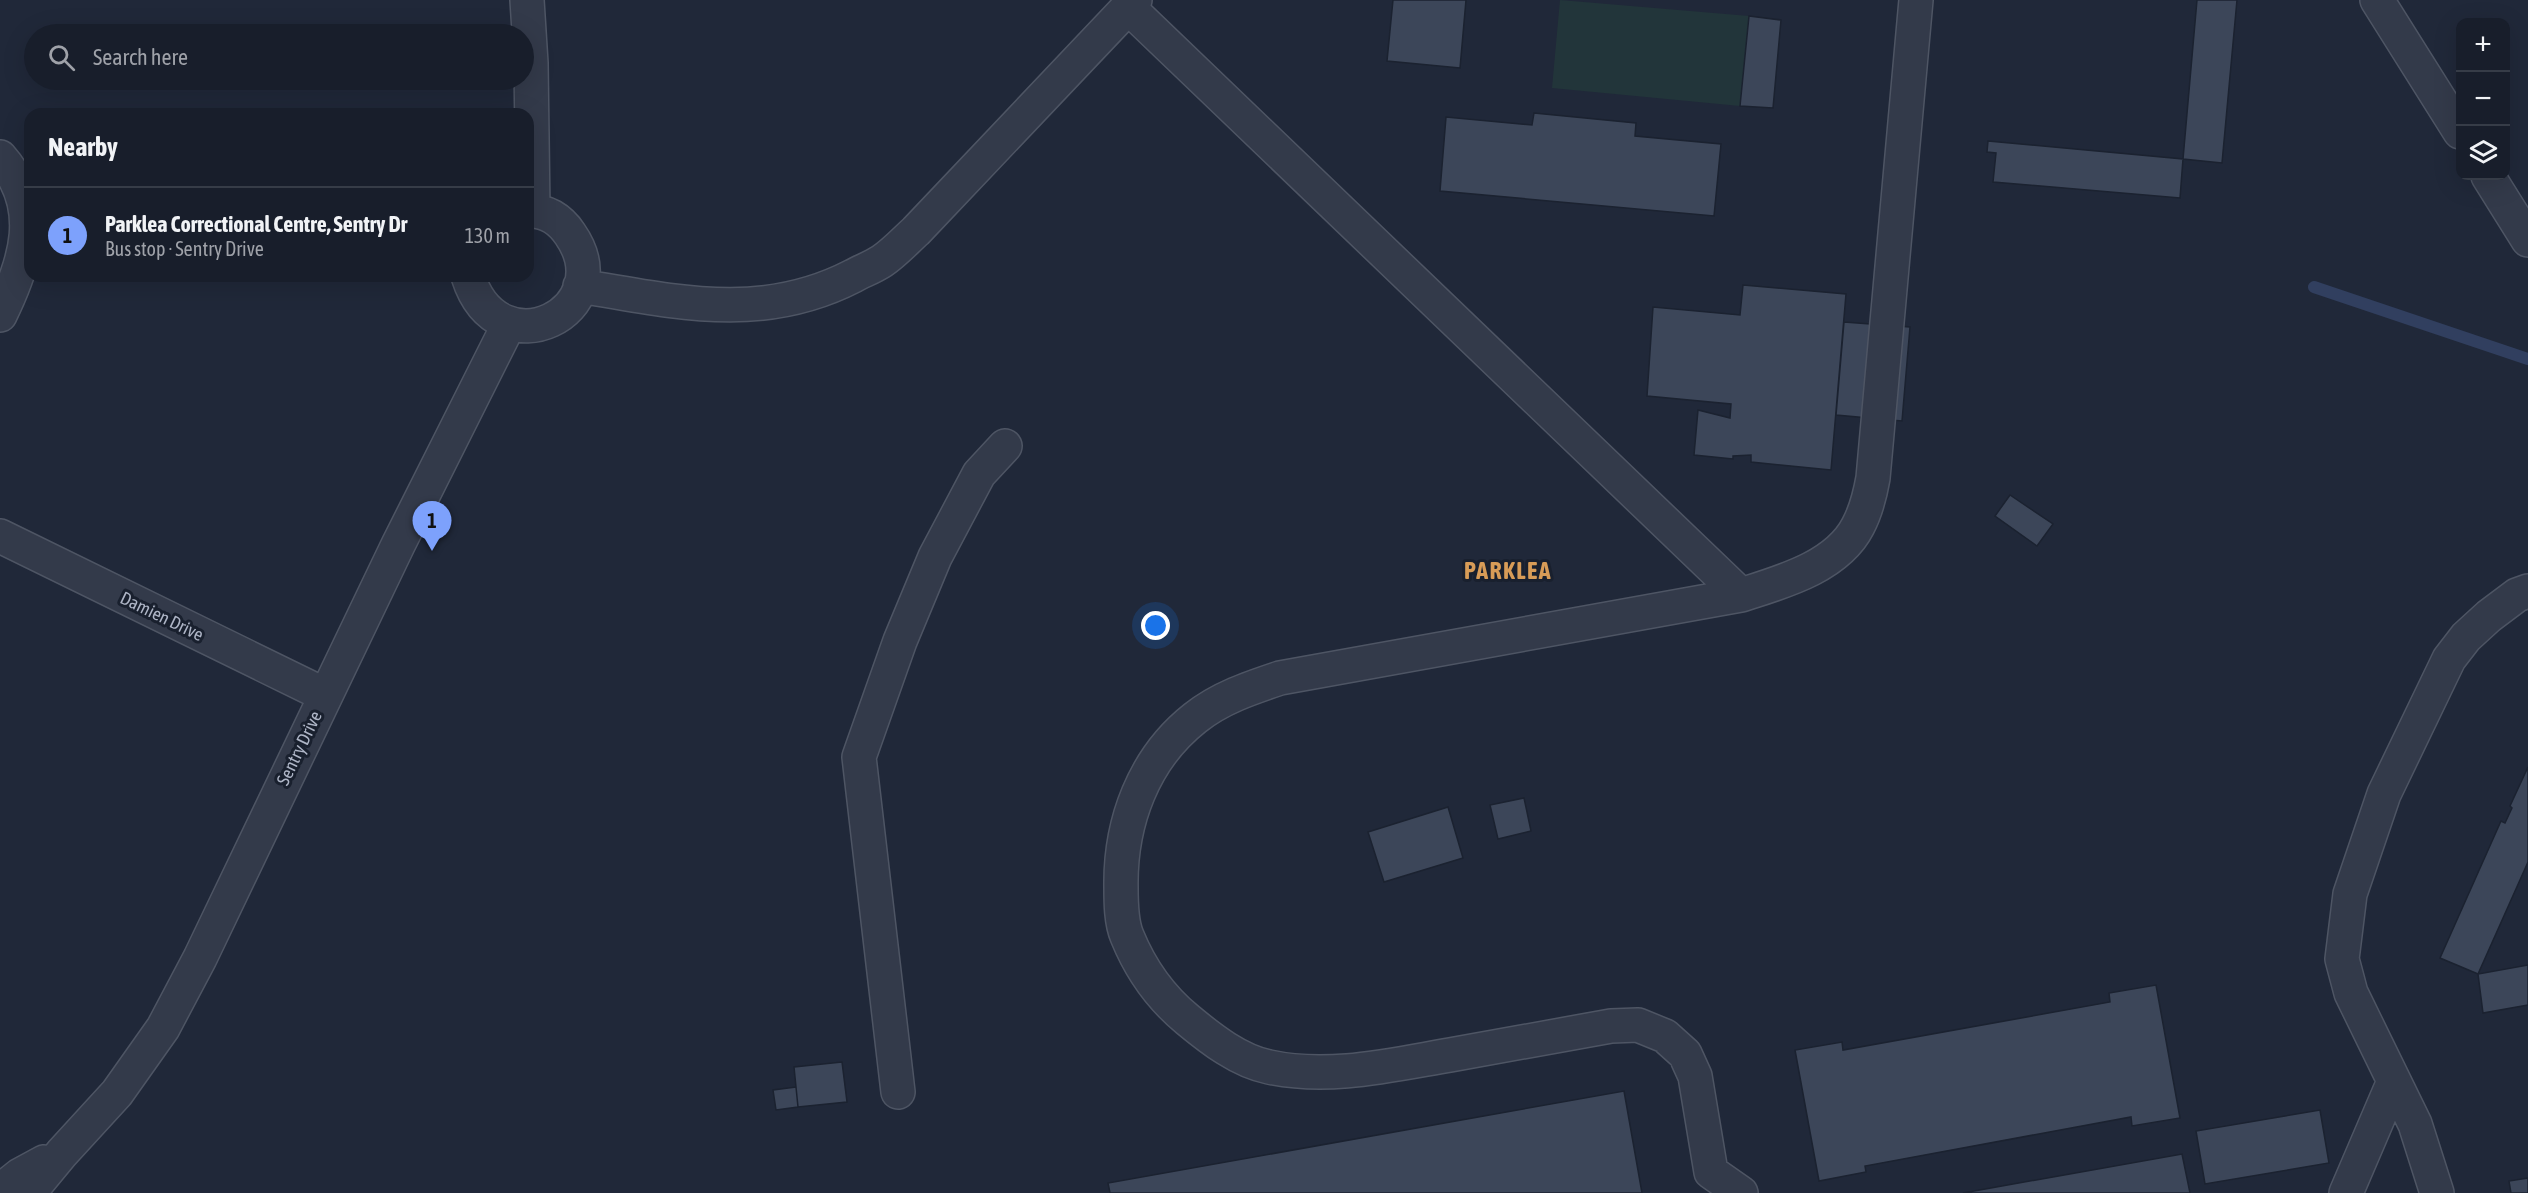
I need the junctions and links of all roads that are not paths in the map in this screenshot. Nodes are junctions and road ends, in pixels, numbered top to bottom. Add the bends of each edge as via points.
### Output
1 (527, 0) edge
2 (1916, 0) edge
3 (2377, 0) edge
4 (1131, 4) edge
5 (529, 24) edge
6 (531, 90) edge
7 (531, 108) edge
8 (2456, 126) edge
9 (0, 157) edge
10 (2490, 180) edge
11 (24, 203) edge
12 (534, 212) edge
13 (2528, 240) edge
14 (24, 257) edge
15 (471, 282) edge
16 (580, 286) junction
17 (0, 315) edge
18 (509, 324) junction
19 (1005, 446) dead end
20 (0, 536) edge
21 (2528, 591) edge
22 (1741, 595) junction
23 (325, 695) junction
24 (2394, 1081) junction
25 (898, 1092) dead end
26 (62, 1153) junction
27 (1713, 1183) edge
28 (0, 1191) edge
29 (29, 1193) edge
30 (1741, 1193) edge
31 (2346, 1193) edge
32 (2437, 1193) edge

1 - 5 street
2 - 22 street via 1873,478 1867,505 1842,548 1795,576
3 - 8 street
4 - 16 street via 916,231 881,261 837,284 787,301 724,307
4 - 22 street
6 - 7 street
9 - 11 street
10 - 13 street
12 - 16 street via 551,214 566,227 579,247 583,270
14 - 17 street
15 - 18 street via 480,304
16 - 18 street via 573,303 547,323
18 - 23 street, Sentry Drive
19 - 25 street via 979,474 935,557 859,757
20 - 23 street, Damien Drive
21 - 24 street via 2489,616 2450,659 2384,794 2350,894 2342,959 2351,993
22 - 27 street via 1280,678 1233,694 1194,718 1162,750 1140,786 1121,865 1126,934 1146,972 1169,1004 1230,1052 1269,1067 1318,1072 1367,1070 1611,1026 1638,1025 1665,1036 1685,1054 1695,1076
23 - 26 street, Sentry Drive via 163,1028 117,1094
24 - 31 street
24 - 32 street via 2415,1124
26 - 28 street, Sentry Drive via 20,1175
26 - 29 street, Sentry Drive
27 - 30 street

